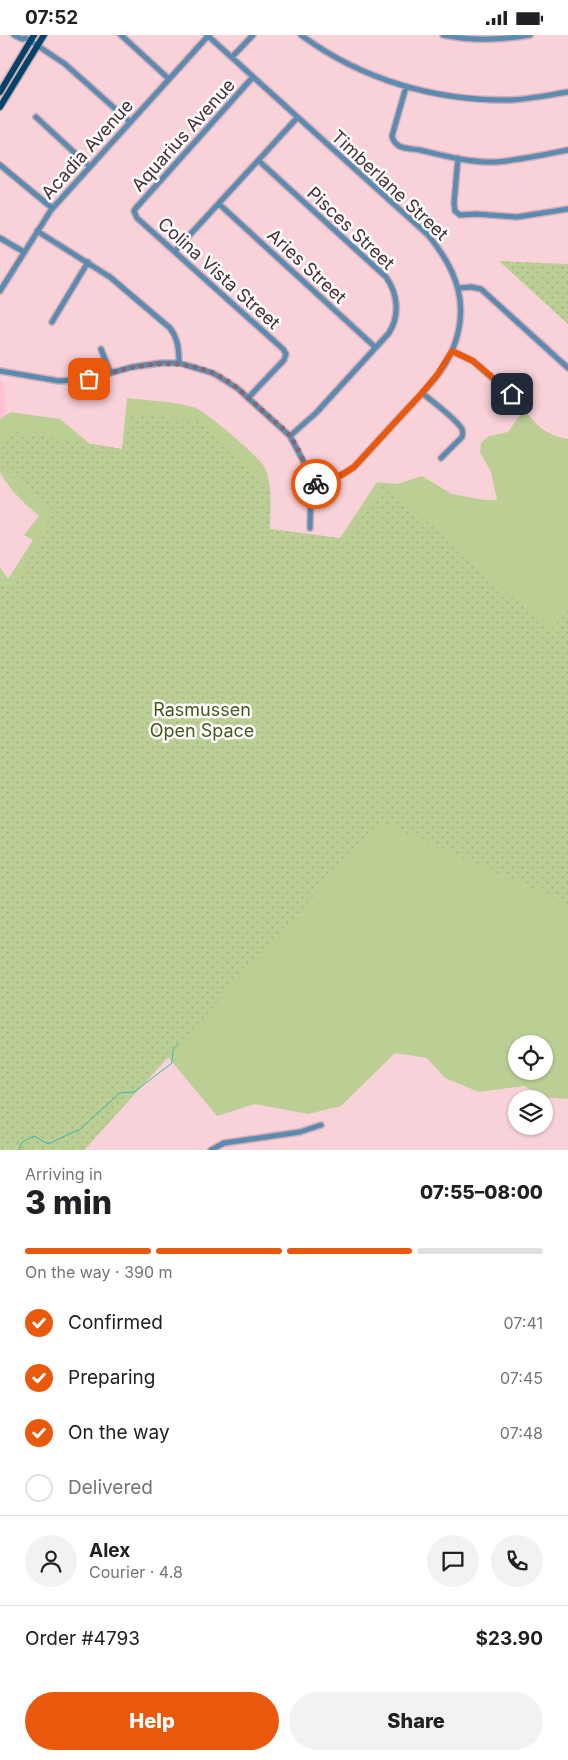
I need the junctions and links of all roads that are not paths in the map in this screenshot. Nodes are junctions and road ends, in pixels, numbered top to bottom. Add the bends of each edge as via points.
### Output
1 (14, 35) edge
2 (44, 35) edge
3 (121, 35) edge
4 (208, 35) edge
5 (253, 35) edge
6 (300, 35) edge
7 (444, 35) edge
8 (530, 35) edge
9 (29, 37) edge
10 (38, 45) junction
11 (232, 57) junction
12 (254, 77) junction
13 (169, 79) junction
14 (406, 87) junction
15 (0, 92) edge
16 (568, 92) edge
17 (0, 107) edge
18 (36, 117) dead end
19 (298, 118) junction
20 (130, 122) junction
21 (568, 150) edge
22 (458, 159) junction
23 (258, 161) junction
24 (0, 165) edge
25 (90, 167) junction
26 (219, 204) junction
27 (52, 208) junction
28 (568, 209) edge
29 (134, 211) joint
30 (37, 231) junction
31 (0, 238) edge
32 (175, 251) junction
33 (24, 253) junction
34 (88, 262) junction
35 (458, 288) junction
36 (0, 291) edge
37 (52, 322) dead end
38 (376, 347) junction
39 (101, 349) dead end
40 (452, 351) junction
41 (179, 363) junction
42 (568, 368) edge
43 (0, 371) edge
44 (110, 373) junction
45 (422, 393) junction
46 (512, 394) dead end
47 (248, 398) junction
48 (290, 437) junction
49 (441, 458) dead end
50 (312, 485) junction
51 (310, 528) dead end
52 (321, 1125) dead end
53 (211, 1150) edge

1 - 9 street via 22,39
2 - 10 main road
3 - 13 street
4 - 11 street, Timberlane Street
4 - 13 street, Acadia Avenue
5 - 11 street
6 - 14 street via 350,65
7 - 8 street via 485,39
9 - 10 street
9 - 15 main road
10 - 17 main road
10 - 20 street via 66,64
11 - 12 street, Timberlane Street
12 - 19 street, Timberlane Street
12 - 29 street, Aquarius Avenue
13 - 20 street, Acadia Avenue
14 - 16 street via 439,95 504,99
14 - 22 street via 392,140 400,147
18 - 25 street
19 - 23 street
19 - 35 street, Timberlane Street via 428,235 442,252
20 - 25 street, Acadia Avenue
21 - 22 street via 495,162
22 - 28 street via 454,203 460,215 517,217
23 - 26 street
23 - 38 street, Pisces Street via 392,286 396,309 394,325
24 - 27 street
25 - 27 street, Acadia Avenue
26 - 32 street
26 - 38 street, Aries Street
27 - 30 street, Acadia Avenue
29 - 32 street, Colina Vista Street via 137,218
30 - 33 street, Acadia Avenue
30 - 34 street
31 - 33 street
32 - 47 street, Colina Vista Street via 286,354 284,361
33 - 36 street, Acadia Avenue
34 - 37 street
34 - 41 street via 170,328 176,336
35 - 40 street, Timberlane Street via 461,311
35 - 42 street via 481,289
38 - 48 street, Pisces Street
39 - 44 street
40 - 45 street, Timberlane Street
40 - 46 street via 473,361
41 - 44 street via 132,367
41 - 47 street via 214,373
43 - 44 street via 59,381 89,379
45 - 49 street via 463,433
45 - 50 street, Timberlane Street via 354,467 330,481
47 - 48 street
48 - 50 street via 308,470
50 - 51 street
52 - 53 street via 300,1132 224,1143

